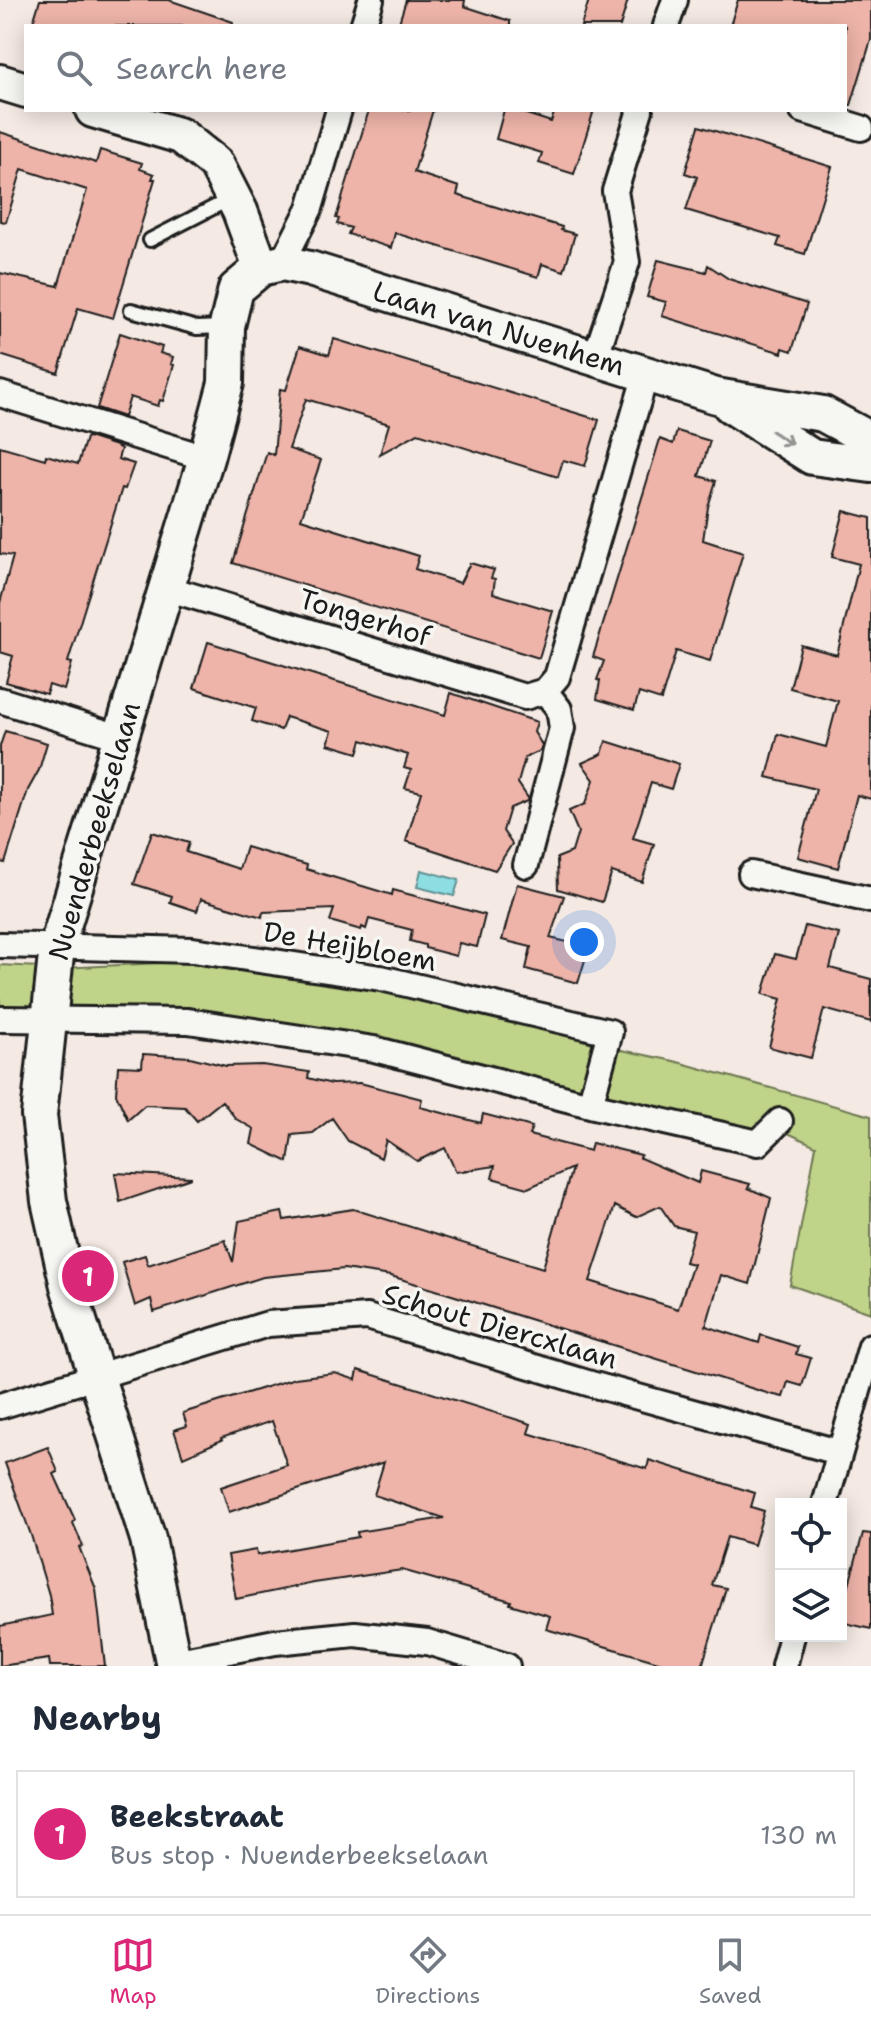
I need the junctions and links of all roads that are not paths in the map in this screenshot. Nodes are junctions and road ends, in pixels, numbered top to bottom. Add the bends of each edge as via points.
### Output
1 (371, 0) edge
2 (675, 0) edge
3 (364, 24) edge
4 (667, 24) edge
5 (0, 82) edge
6 (24, 89) edge
7 (100, 112) edge
8 (338, 112) edge
9 (639, 112) edge
10 (809, 112) edge
11 (861, 128) dead end
12 (233, 198) junction
13 (150, 240) dead end
14 (272, 266) junction
15 (131, 310) dead end
16 (227, 326) junction
17 (595, 358) junction
18 (646, 374) junction
19 (0, 394) edge
20 (716, 396) junction
21 (871, 440) edge
22 (206, 458) junction
23 (871, 465) edge
24 (166, 588) junction
25 (545, 691) junction
26 (0, 700) edge
27 (119, 737) junction
28 (526, 865) dead end
29 (751, 874) dead end
30 (871, 900) edge
31 (0, 945) edge
32 (57, 946) junction
33 (0, 1019) edge
34 (48, 1021) junction
35 (590, 1105) junction
36 (780, 1121) dead end
37 (870, 1346) edge
38 (97, 1378) junction
39 (0, 1406) edge
40 (838, 1452) junction
41 (826, 1498) edge
42 (790, 1642) edge
43 (426, 1654) edge
44 (173, 1664) edge
45 (507, 1666) edge
46 (784, 1666) edge

1 - 3 street
2 - 4 street
5 - 6 street
7 - 12 street via 181,136 216,164
8 - 14 street via 310,208
9 - 17 street via 615,191 627,262
10 - 11 street
12 - 13 lane
12 - 14 street
14 - 16 street, Nuenderbeekselaan via 236,289
14 - 17 street, Laan van Nuenhem via 310,269
15 - 16 lane via 197,328
16 - 22 street, Nuenderbeekselaan via 226,383
17 - 18 street, Laan van Nuenhem
18 - 20 street, Laan van Nuenhem
18 - 25 street via 557,677
19 - 22 street
20 - 21 street, Laan van Nuenhem via 823,414
20 -> 23 street, Laan van Nuenhem via 812,457
22 - 24 street, Nuenderbeekselaan
24 - 25 street, Tongerhof via 525,697
24 - 27 street, Nuenderbeekselaan
25 - 28 street via 559,709 562,728
26 - 27 street
27 - 32 street, Nuenderbeekselaan
29 - 30 street
31 - 32 street, De Heijbloem
32 - 34 street, Nuenderbeekselaan
32 - 35 street, De Heijbloem via 193,950 381,978 610,1032
33 - 34 street
34 - 35 street via 188,1021 358,1047
34 - 38 street, Nuenderbeekselaan via 39,1115 49,1201
35 - 36 street via 758,1143
37 - 40 street
38 - 39 street, Schout Diercxlaan
38 - 40 street, Schout Diercxlaan via 268,1324 367,1317
38 - 44 street, Nuenderbeekselaan via 148,1539
40 - 41 street
42 - 46 street
43 - 44 street via 355,1634 275,1642
43 - 45 street

